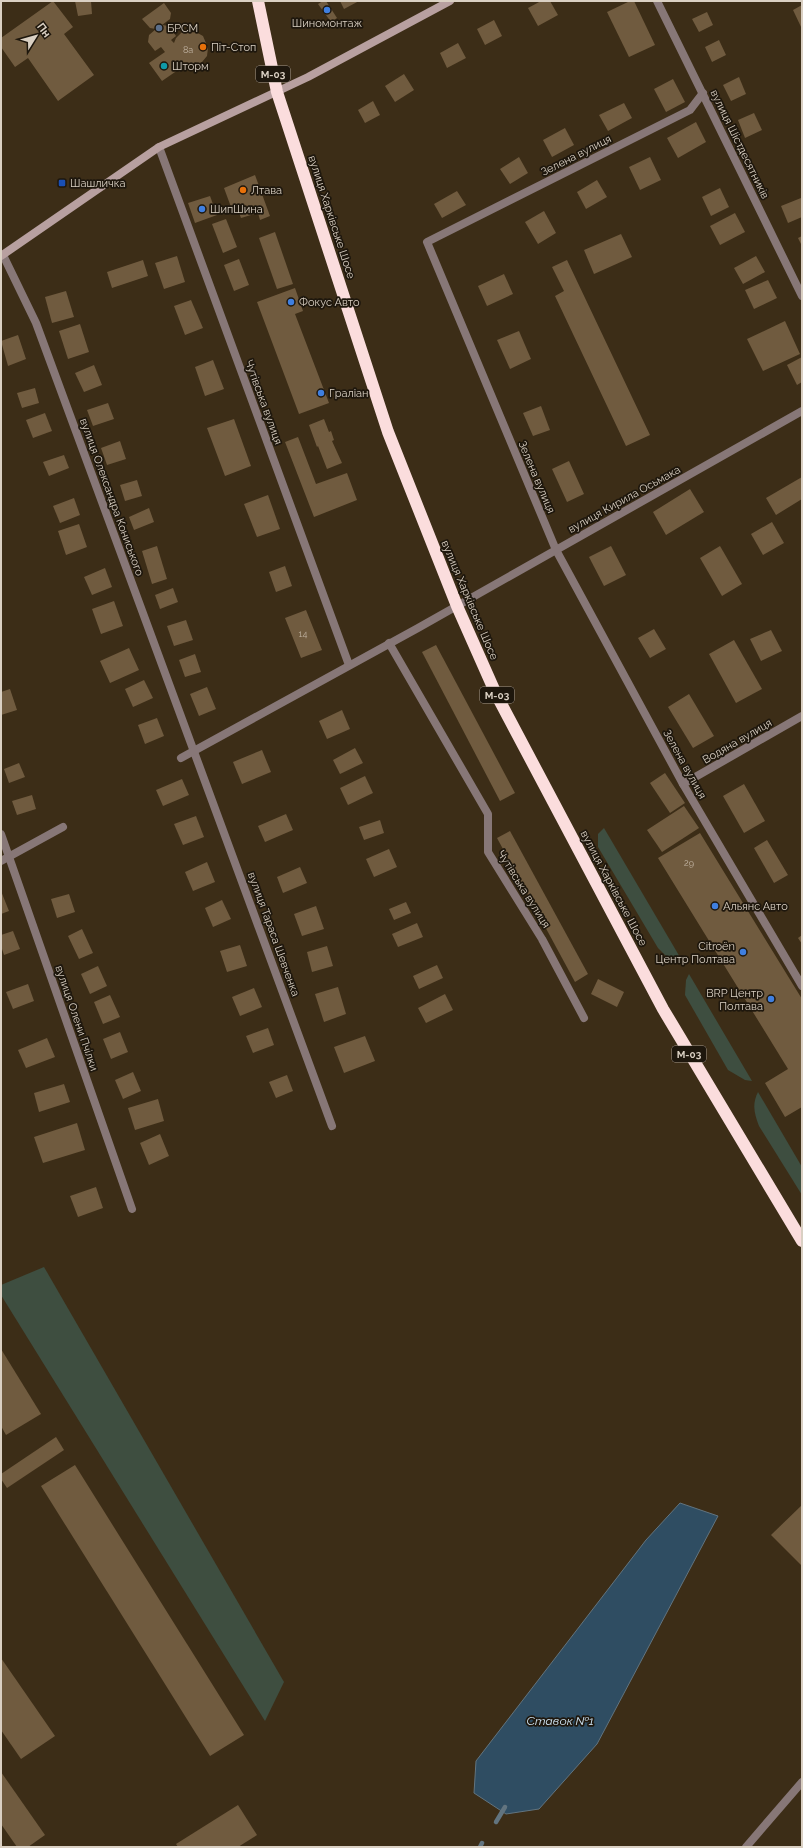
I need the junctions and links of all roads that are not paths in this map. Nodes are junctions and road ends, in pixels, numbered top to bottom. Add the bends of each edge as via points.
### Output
1 (258, 1) edge
2 (450, 1) edge
3 (657, 1) edge
4 (277, 92) junction
5 (703, 93) junction
6 (159, 147) junction
7 (2, 255) edge
8 (802, 296) edge
9 (802, 411) edge
10 (556, 550) junction
11 (457, 606) junction
12 (389, 643) junction
13 (349, 665) junction
14 (802, 716) edge
15 (194, 751) junction
16 (181, 758) dead end
17 (683, 784) junction
18 (63, 827) dead end
19 (1, 834) edge
20 (10, 858) junction
21 (1, 862) edge
22 (802, 986) edge
23 (584, 1018) dead end
24 (332, 1126) dead end
25 (756, 1167) junction
26 (132, 1209) dead end
27 (802, 1241) edge
28 (802, 1251) edge
29 (802, 1782) edge
30 (746, 1847) edge

1 - 4 highway, вулиця Харківське Шосе / М-03
2 - 4 main road
3 - 5 street, вулиця Шістдесятників
4 - 6 main road
4 - 11 highway, вулиця Харківське Шосе / М-03 via 388,432
5 - 8 street, вулиця Шістдесятників
5 - 10 street, Зелена вулиця via 690,110 427,242
6 - 7 main road
6 - 13 street, Чутівська вулиця
7 - 15 street, вулиця Олександра Кониського via 36,323
9 - 10 street, вулиця Кирила Осьмака
10 - 11 street, вулиця Кирила Осьмака
10 - 17 street, Зелена вулиця
11 - 12 street, вулиця Кирила Осьмака
11 - 25 highway, вулиця Харківське Шосе / М-03 via 496,694 657,998
12 - 13 street, вулиця Кирила Осьмака
12 - 23 street, Чутівська вулиця via 488,814 488,852 542,939
13 - 15 street, вулиця Кирила Осьмака
14 - 17 street, Водяна вулиця
15 - 16 street, вулиця Кирила Осьмака
15 - 24 street, вулиця Тараса Шевченка
17 - 22 street, Зелена вулиця
18 - 20 street
19 - 20 street, вулиця Олени Пчілки
20 - 21 street
20 - 26 street, вулиця Олени Пчілки
25 - 27 highway, вулиця Харківське Шосе / М-03
25 - 28 highway, вулиця Харківське Шосе / М-03
29 - 30 street

